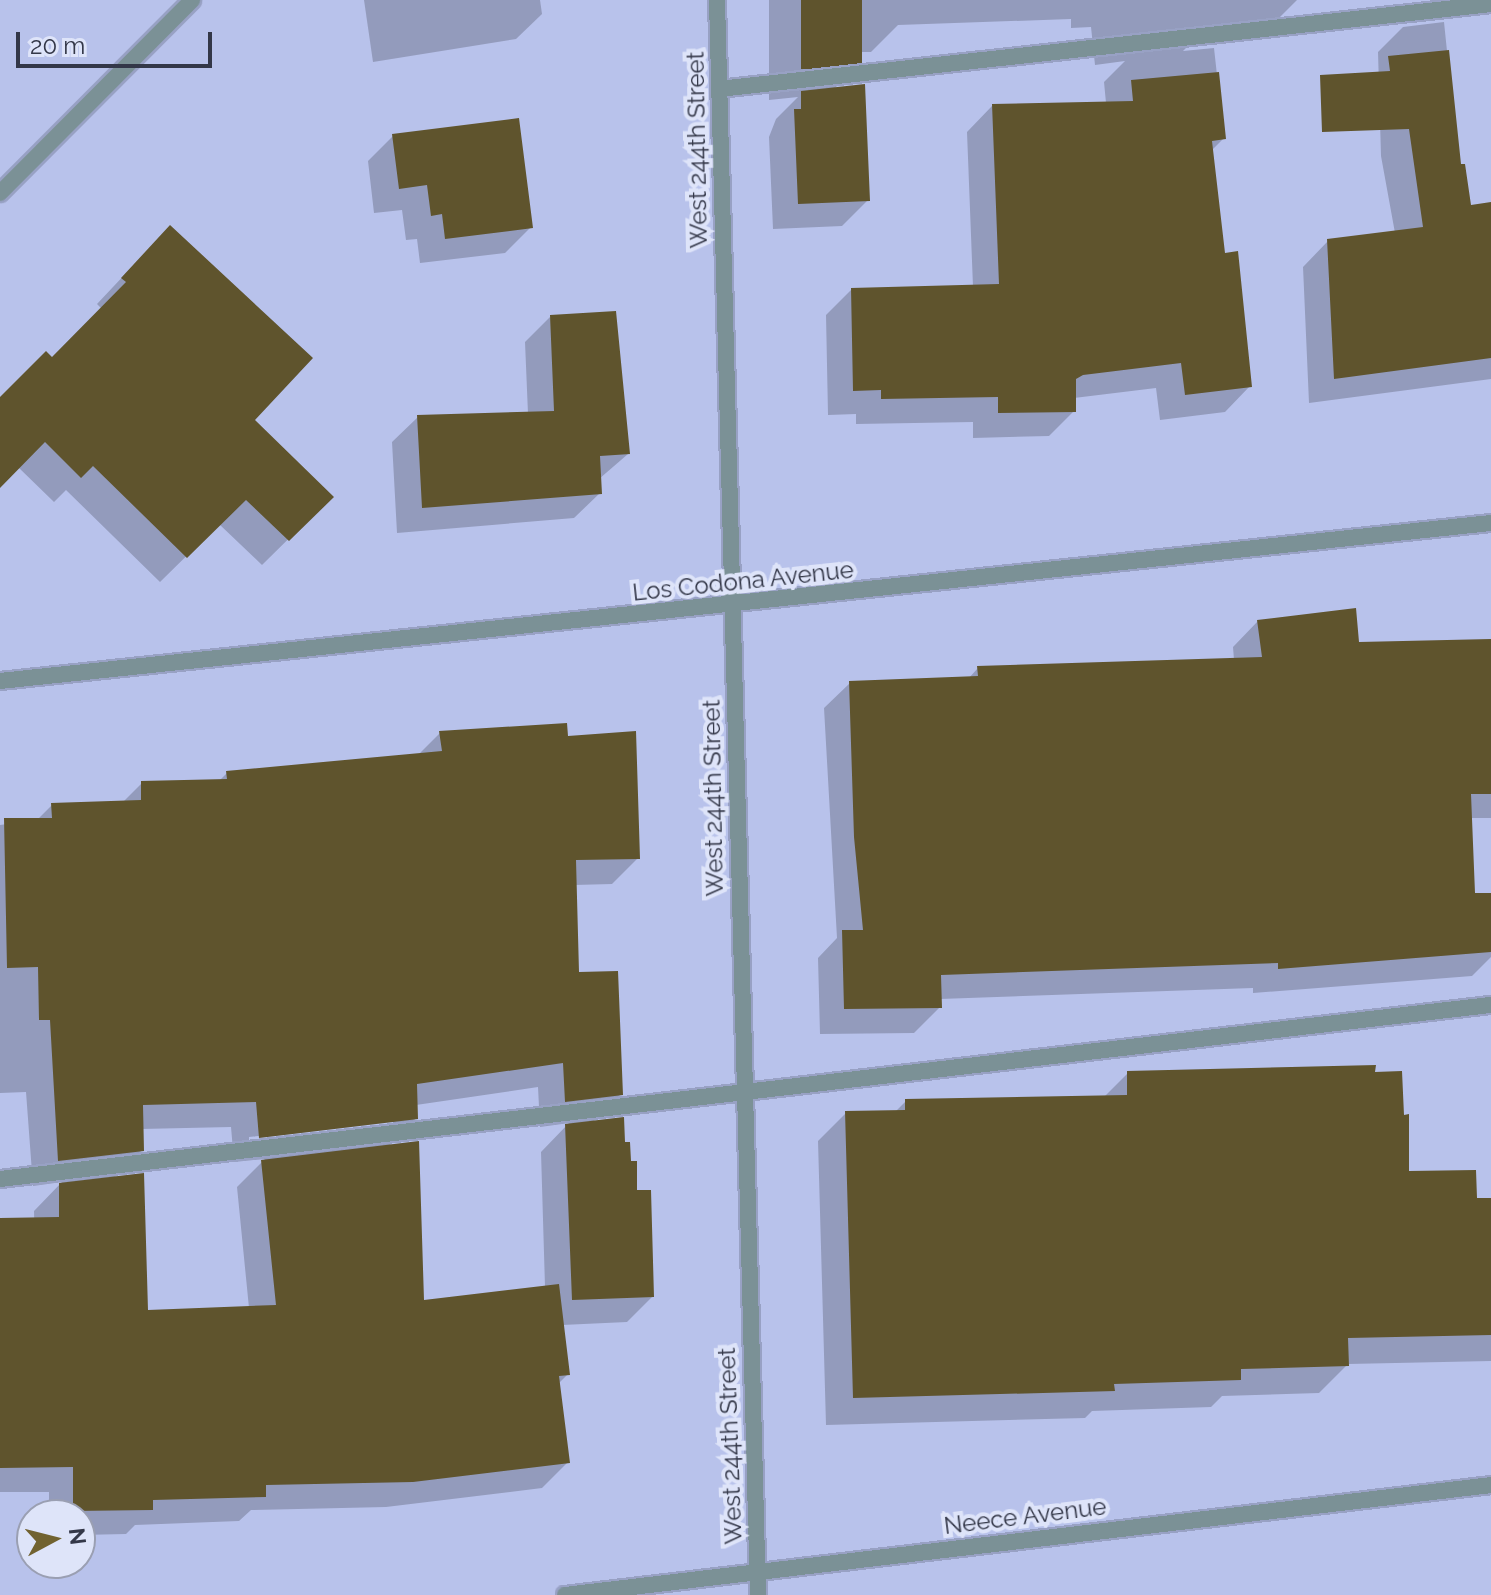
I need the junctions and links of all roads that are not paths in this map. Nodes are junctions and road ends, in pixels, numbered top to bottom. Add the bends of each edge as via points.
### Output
1 (192, 0) edge
2 (717, 0) edge
3 (1491, 4) edge
4 (719, 89) junction
5 (0, 193) edge
6 (1491, 523) edge
7 (733, 606) junction
8 (0, 681) edge
9 (1491, 1005) edge
10 (744, 1094) junction
11 (0, 1179) edge
12 (1491, 1485) edge
13 (757, 1573) junction
14 (565, 1595) edge
15 (758, 1595) edge

1 - 5 street
2 - 4 street, West 244th Street
3 - 4 street
4 - 7 street, West 244th Street
6 - 7 street, Los Codona Avenue
7 - 8 street, Los Codona Avenue
7 - 10 street, West 244th Street
9 - 10 street
10 - 11 street
10 - 13 street, West 244th Street
12 - 13 street, Neece Avenue
13 - 14 street, Neece Avenue
13 - 15 street, West 244th Street

